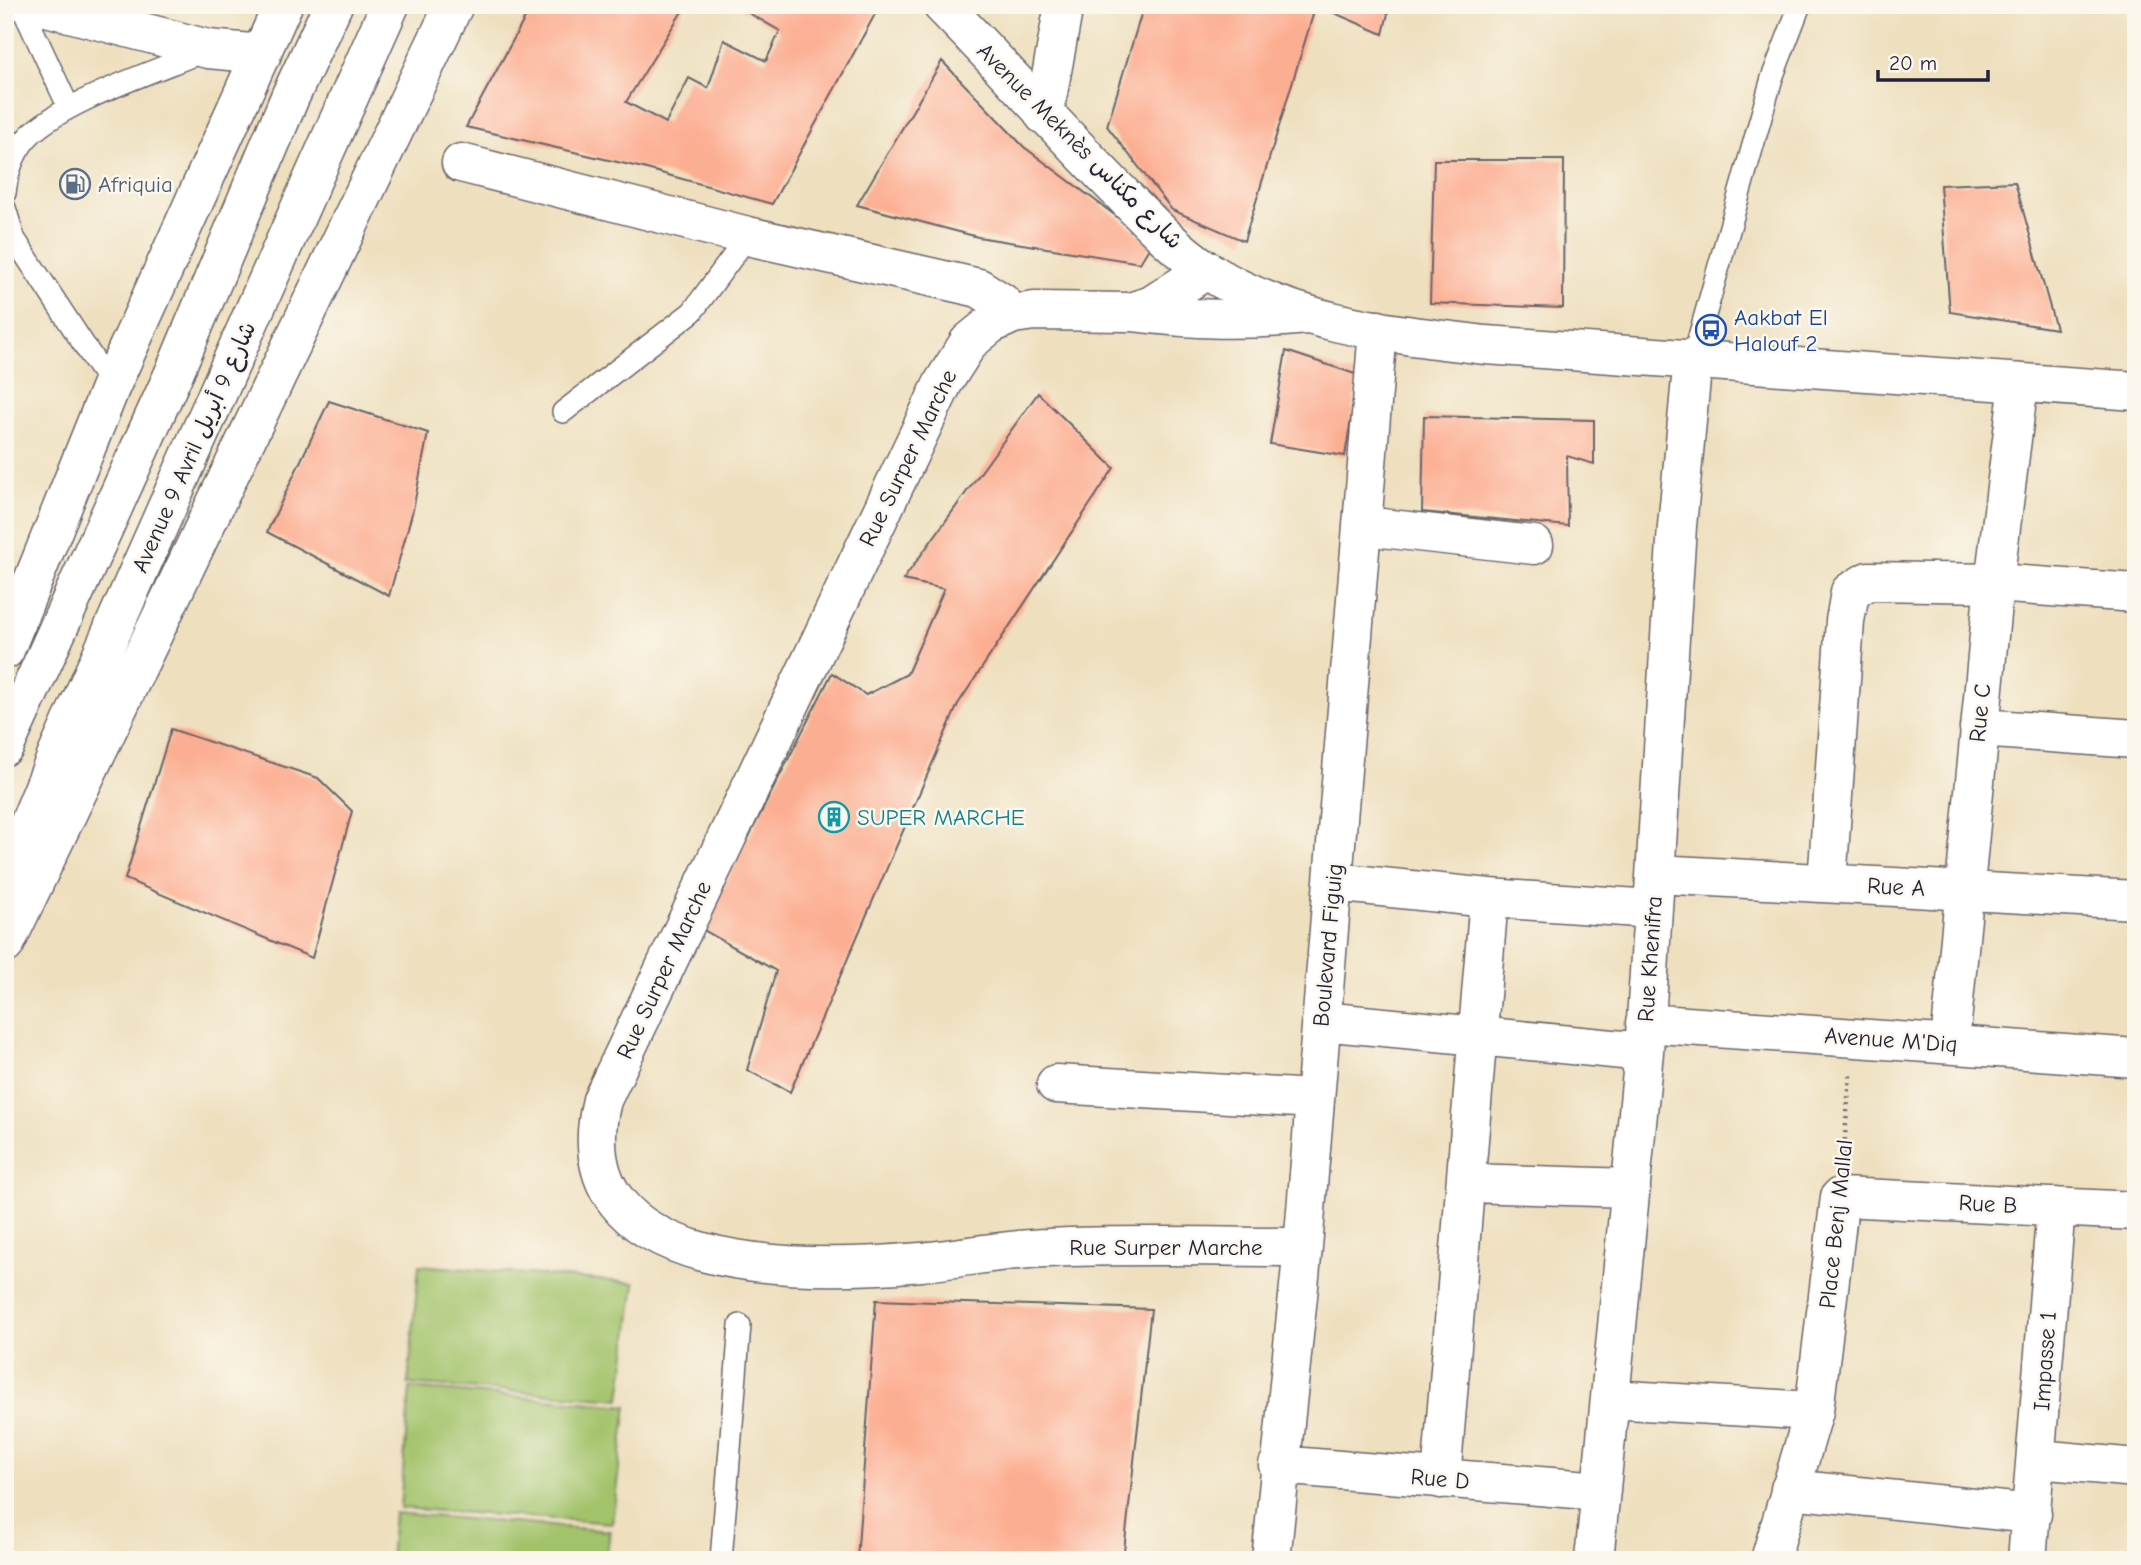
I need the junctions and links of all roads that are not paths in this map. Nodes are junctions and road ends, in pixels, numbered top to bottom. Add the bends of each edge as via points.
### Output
1 (21, 5) edge
2 (39, 5) edge
3 (283, 5) edge
4 (333, 5) edge
5 (390, 5) edge
6 (454, 5) edge
7 (942, 5) edge
8 (1064, 5) edge
9 (1800, 5) edge
10 (208, 49) junction
11 (261, 54) junction
12 (69, 108) junction
13 (1044, 115) junction
14 (461, 163) dead end
15 (5, 193) edge
16 (5, 208) edge
17 (748, 236) junction
18 (1206, 270) junction
19 (1129, 312) junction
20 (1013, 314) junction
21 (1307, 315) junction
22 (1378, 330) junction
23 (1693, 358) junction
24 (2019, 383) junction
25 (111, 386) junction
26 (2136, 391) edge
27 (563, 412) dead end
28 (1364, 526) junction
29 (1534, 545) dead end
30 (1994, 583) junction
31 (2136, 593) edge
32 (5, 650) edge
33 (1979, 728) junction
34 (2136, 739) edge
35 (5, 746) edge
36 (1333, 882) junction
37 (1827, 883) junction
38 (1655, 891) junction
39 (1964, 891) junction
40 (5, 893) edge
41 (1489, 898) junction
42 (2136, 900) edge
43 (5, 944) edge
44 (1321, 1021) junction
45 (1644, 1037) junction
46 (1480, 1038) junction
47 (1951, 1043) junction
48 (2136, 1058) edge
49 (1056, 1084) dead end
50 (1315, 1098) junction
51 (1467, 1183) junction
52 (1631, 1188) junction
53 (1840, 1197) joint
54 (2056, 1208) junction
55 (2136, 1211) edge
56 (1303, 1247) junction
57 (740, 1325) dead end
58 (1610, 1399) junction
59 (1814, 1411) junction
60 (2038, 1459) junction
61 (1278, 1465) junction
62 (2136, 1468) edge
63 (1441, 1479) junction
64 (1790, 1489) junction
65 (1601, 1491) junction
66 (2032, 1514) junction
67 (721, 1560) edge
68 (1272, 1560) edge
69 (1594, 1560) edge
70 (1770, 1560) edge
71 (2027, 1560) edge

1 - 12 lane
2 - 10 main road
3 - 11 main road
4 - 35 main road via 174,373
5 - 40 main road, Avenue 9 Avril شارع 9 أبريل via 57,755
6 - 43 main road
7 - 13 main road, Avenue Meknès شارع مكناس
8 - 13 main road
9 - 23 lane via 1772,78
10 - 11 main road
10 - 12 lane
11 - 25 main road
12 - 15 lane via 25,139 14,158
13 - 18 main road, Avenue Meknès شارع مكناس via 1148,220
14 - 17 main road
16 - 25 lane via 14,238
17 - 20 main road via 979,288
17 - 27 lane via 692,312
18 - 19 main road, Rue Surper Marche via 1162,300
18 - 21 main road, Avenue Meknès شارع مكناس
19 - 20 main road, Rue Surper Marche
19 - 21 main road via 1199,321
20 - 56 main road, Rue Surper Marche via 969,342 943,383 602,1100 595,1129 596,1157 604,1184 620,1209 669,1242 729,1257 780,1263 920,1262 1048,1248
21 - 22 main road, Avenue Meknès شارع مكناس
22 - 23 main road, Avenue Meknès شارع مكناس via 1486,345
22 - 28 main road, Boulevard Figuig
23 - 24 main road, Avenue Meknès شارع مكناس
23 - 38 main road, Rue Khenifra via 1677,526
24 - 26 main road, Avenue Meknès شارع مكناس
24 - 30 main road, Rue C
25 - 32 main road
28 - 29 main road
28 - 36 main road, Boulevard Figuig
30 - 31 main road
30 - 33 main road, Rue C
30 - 37 main road via 1868,581 1850,592
33 - 34 main road
33 - 39 main road, Rue C
36 - 41 main road, Rue A
36 - 44 main road, Boulevard Figuig
37 - 38 main road, Rue A
37 - 39 main road, Rue A
38 - 41 main road, Rue A
38 - 45 main road, Rue Khenifra
39 - 42 main road, Rue A
39 - 47 main road, Rue C
41 - 46 main road
44 - 46 main road, Avenue M'Diq
44 - 50 main road, Boulevard Figuig
45 - 46 main road, Avenue M'Diq
45 - 47 main road, Avenue M'Diq
45 - 52 main road, Rue Khenifra
46 - 51 main road
47 - 48 main road, Avenue M'Diq
49 - 50 main road
50 - 56 main road, Boulevard Figuig
51 - 52 main road
51 - 63 main road
52 - 58 main road, Rue Khenifra
53 - 54 main road, Rue B
53 - 59 main road, Place Benj Mallal
54 - 55 main road, Rue B
54 - 60 main road, Impasse 1
56 - 61 main road, Boulevard Figuig
57 - 67 lane
58 - 59 main road
58 - 65 main road, Rue Khenifra
59 - 64 main road, Place Benj Mallal
60 - 62 main road
60 - 66 main road, Impasse 1
61 - 63 main road, Rue D
61 - 68 main road, Boulevard Figuig
63 - 65 main road, Rue D
64 - 66 main road
64 - 70 main road, Place Benj Mallal
65 - 69 main road, Rue Khenifra
66 - 71 main road, Impasse 1

